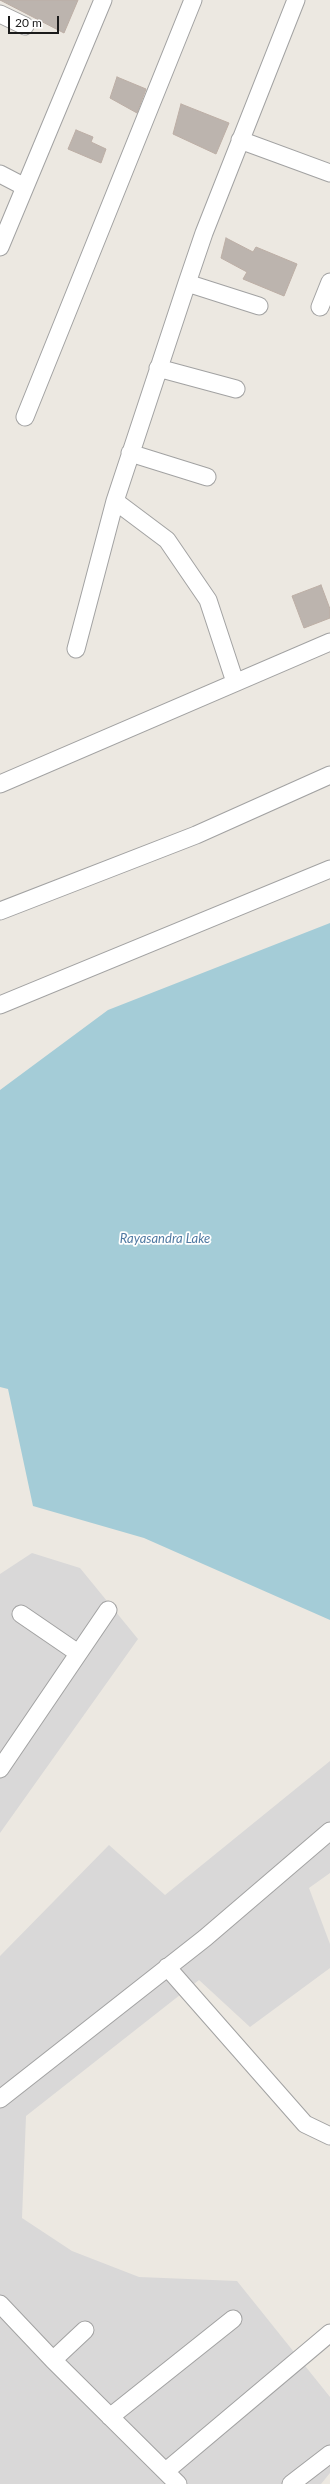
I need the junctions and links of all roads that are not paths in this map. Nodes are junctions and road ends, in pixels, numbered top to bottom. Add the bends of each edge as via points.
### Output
1 (103, 0) edge
2 (193, 0) edge
3 (296, 0) edge
4 (0, 14) edge
5 (25, 26) dead end
6 (240, 140) junction
7 (330, 173) edge
8 (0, 174) edge
9 (25, 187) junction
10 (0, 247) edge
11 (330, 282) edge
12 (187, 283) junction
13 (260, 306) dead end
14 (320, 306) dead end
15 (158, 368) junction
16 (236, 389) dead end
17 (25, 417) dead end
18 (130, 454) junction
19 (207, 477) dead end
20 (115, 501) junction
21 (330, 642) edge
22 (76, 649) dead end
23 (235, 682) junction
24 (330, 775) edge
25 (0, 784) edge
26 (330, 869) edge
27 (0, 911) edge
28 (0, 1005) edge
29 (108, 1610) dead end
30 (21, 1614) dead end
31 (78, 1653) junction
32 (0, 1769) edge
33 (330, 1831) edge
34 (167, 1967) junction
35 (0, 2099) edge
36 (330, 2136) edge
37 (0, 2304) edge
38 (233, 2319) dead end
39 (85, 2330) dead end
40 (330, 2333) edge
41 (53, 2360) junction
42 (110, 2416) junction
43 (330, 2454) edge
44 (166, 2471) junction
45 (178, 2484) edge
46 (292, 2484) edge

1 - 9 street
2 - 17 street
3 - 6 street
4 - 5 street
6 - 7 street
6 - 12 street
8 - 9 street
9 - 10 street
11 - 14 street
12 - 13 street
12 - 15 street
15 - 16 street
15 - 18 street
18 - 19 street
18 - 20 street
20 - 22 street
20 - 23 street via 167,540 208,600
21 - 23 street
23 - 25 street
24 - 27 street via 196,835
26 - 28 street
29 - 31 street
30 - 31 street
31 - 32 street
33 - 34 street
34 - 35 street
34 - 36 street via 305,2124
37 - 41 street
38 - 42 street
39 - 41 street
40 - 44 street
41 - 42 street
42 - 44 street
43 - 46 street
44 - 45 street

